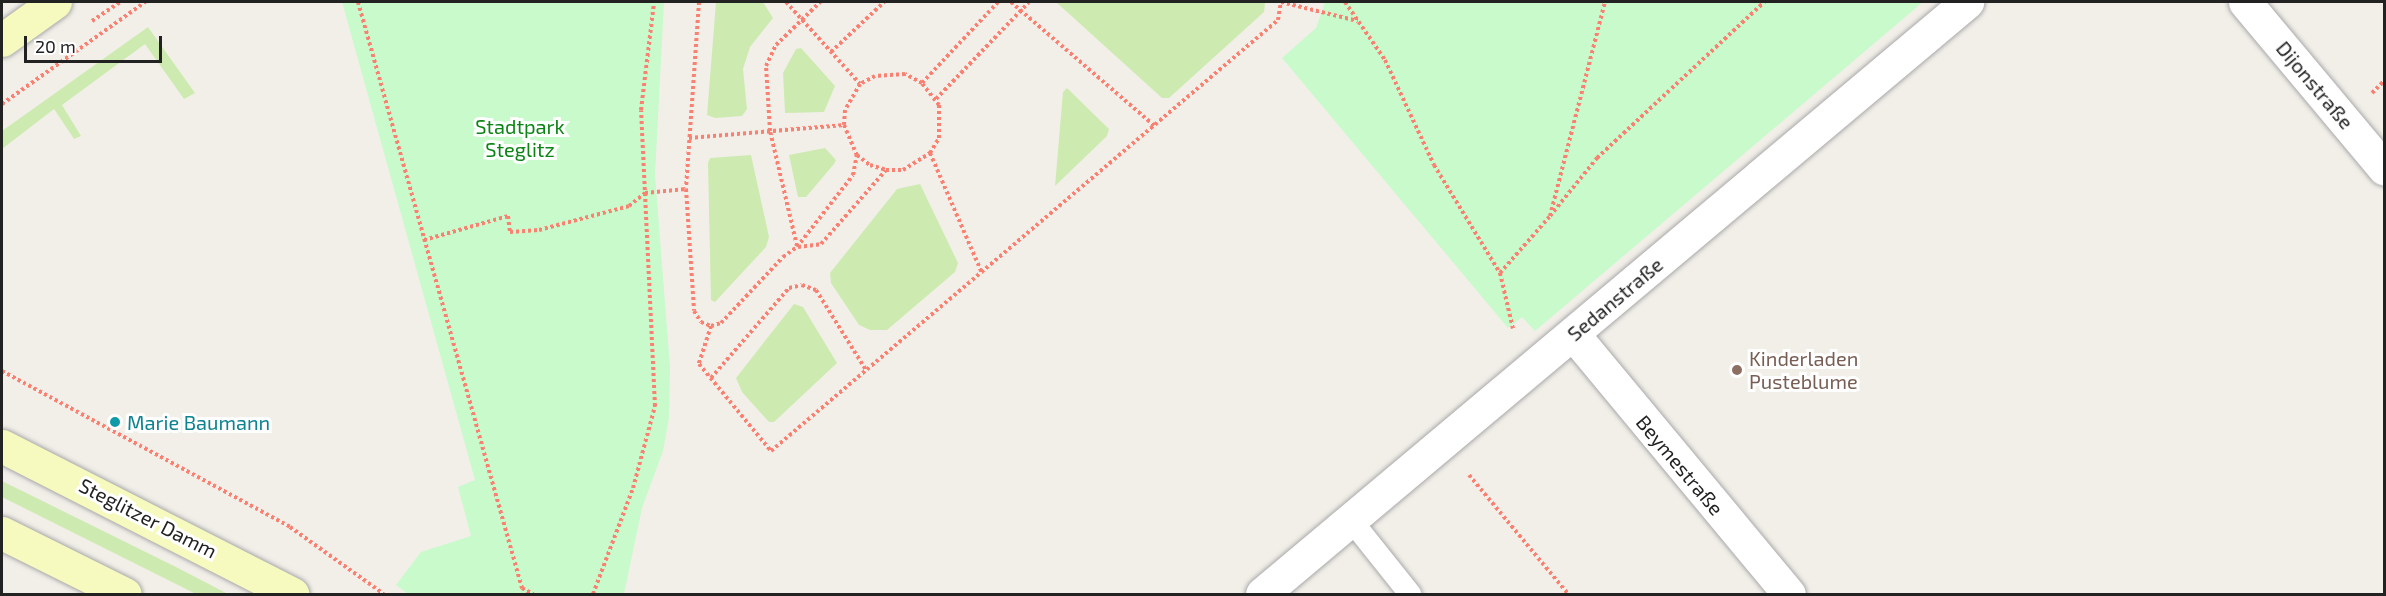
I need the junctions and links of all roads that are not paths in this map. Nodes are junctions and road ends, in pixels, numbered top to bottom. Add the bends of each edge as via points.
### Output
1 (56, 2) edge
2 (1967, 2) edge
3 (2245, 2) edge
4 (2, 40) edge
5 (2385, 168) edge
6 (1573, 334) junction
7 (2, 446) edge
8 (1351, 520) junction
9 (2, 533) edge
10 (125, 594) edge
11 (293, 594) edge
12 (1262, 594) edge
13 (1410, 594) edge
14 (1789, 594) edge

1 - 4 main road
2 - 6 street, Sedanstraße
3 - 5 street, Dijonstraße
6 - 8 street, Sedanstraße
6 - 14 street, Beymestraße
7 - 11 main road, Steglitzer Damm
8 - 12 street, Sedanstraße
8 - 13 lane
9 - 10 main road

